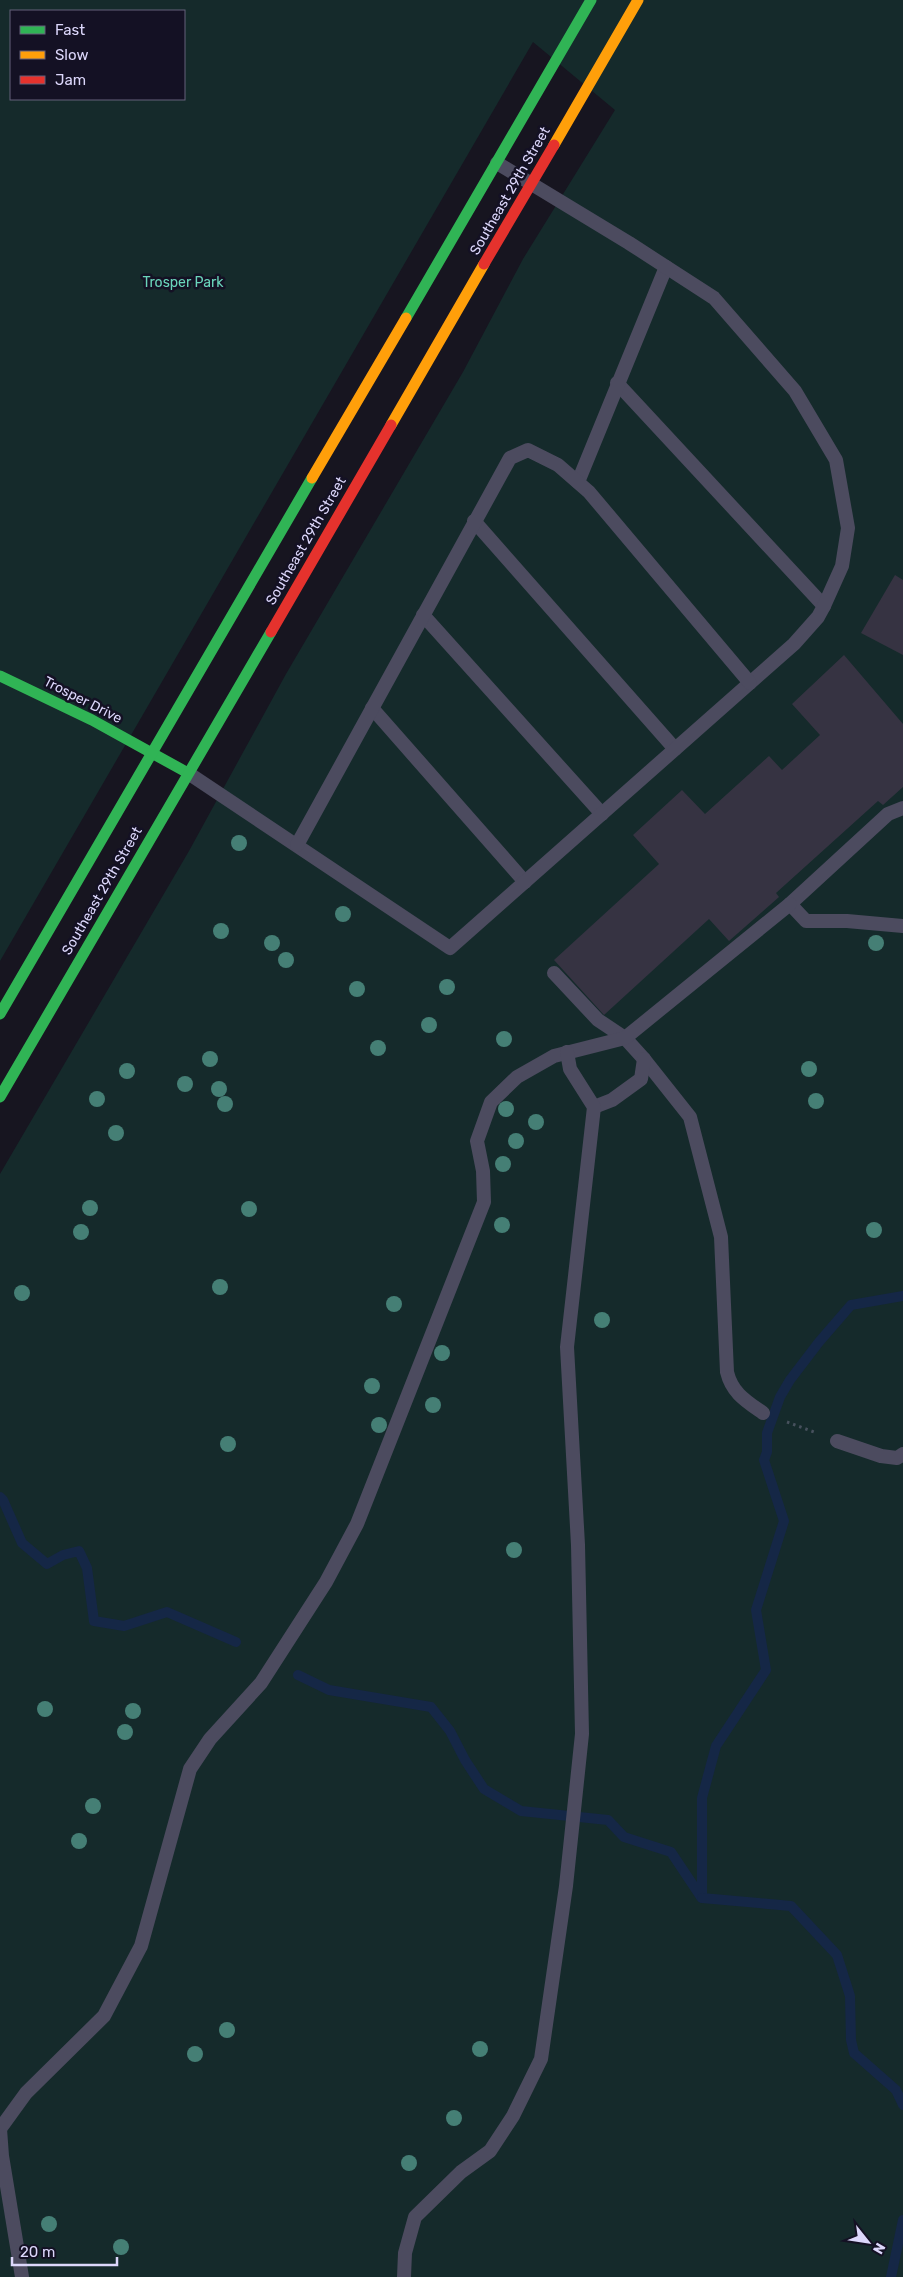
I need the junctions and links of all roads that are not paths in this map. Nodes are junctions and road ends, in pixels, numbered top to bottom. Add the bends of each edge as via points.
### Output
1 (591, 0) edge
2 (638, 0) edge
3 (497, 163) junction
4 (531, 184) junction
5 (666, 267) junction
6 (617, 383) junction
7 (578, 482) junction
8 (474, 521) junction
9 (824, 606) junction
10 (423, 615) junction
11 (0, 676) edge
12 (750, 683) junction
13 (372, 708) junction
14 (675, 749) junction
15 (151, 753) junction
16 (188, 773) junction
17 (903, 808) edge
18 (602, 814) junction
19 (297, 845) junction
20 (525, 882) junction
21 (790, 904) junction
22 (903, 926) edge
23 (554, 973) dead end
24 (0, 1014) edge
25 (624, 1038) junction
26 (567, 1052) junction
27 (644, 1058) junction
28 (641, 1079) junction
29 (668, 1089) junction
30 (0, 1097) edge
31 (594, 1107) junction
32 (763, 1412) road end
33 (837, 1441) road end
34 (903, 1454) edge
35 (22, 2277) edge
36 (404, 2277) edge

1 - 3 main road, Southeast 29th Street
2 - 4 main road, Southeast 29th Street
3 - 4 lane
3 - 15 main road, Southeast 29th Street
4 - 5 lane
4 - 16 main road, Southeast 29th Street
5 - 6 lane
5 - 9 lane via 714,298 795,391 836,460 848,528 842,566
6 - 7 lane
6 - 9 lane
7 - 8 lane via 558,465 528,450 510,458
7 - 12 lane via 590,492
8 - 10 lane
8 - 14 lane
9 - 12 lane via 794,644
10 - 13 lane
10 - 18 lane
11 - 15 main road, Trosper Drive via 92,720
12 - 14 lane
13 - 19 lane
13 - 20 lane
14 - 18 lane
15 - 16 main road, Trosper Drive
15 - 24 main road, Southeast 29th Street
16 - 19 lane
16 - 30 main road, Southeast 29th Street
17 - 21 lane via 888,814
18 - 20 lane
19 - 20 lane via 450,948
21 - 22 lane via 806,922 847,921
21 - 25 lane
23 - 25 lane via 598,1020
25 - 26 lane
25 - 27 lane
26 - 31 lane via 570,1069
26 - 35 lane via 517,1077 491,1102 477,1140 484,1202 357,1524 326,1582 261,1683 210,1739 190,1769 141,1946 104,2016 26,2093 0,2129
27 - 28 lane
27 - 29 lane
28 - 29 lane
28 - 31 lane via 612,1100
29 - 32 lane via 690,1116 721,1237 730,1386 743,1400
31 - 36 lane via 567,1347 578,1545 582,1734 566,1886 541,2059 513,2116 490,2151 461,2172 415,2218 405,2254
33 - 34 lane via 881,1456 898,1458

